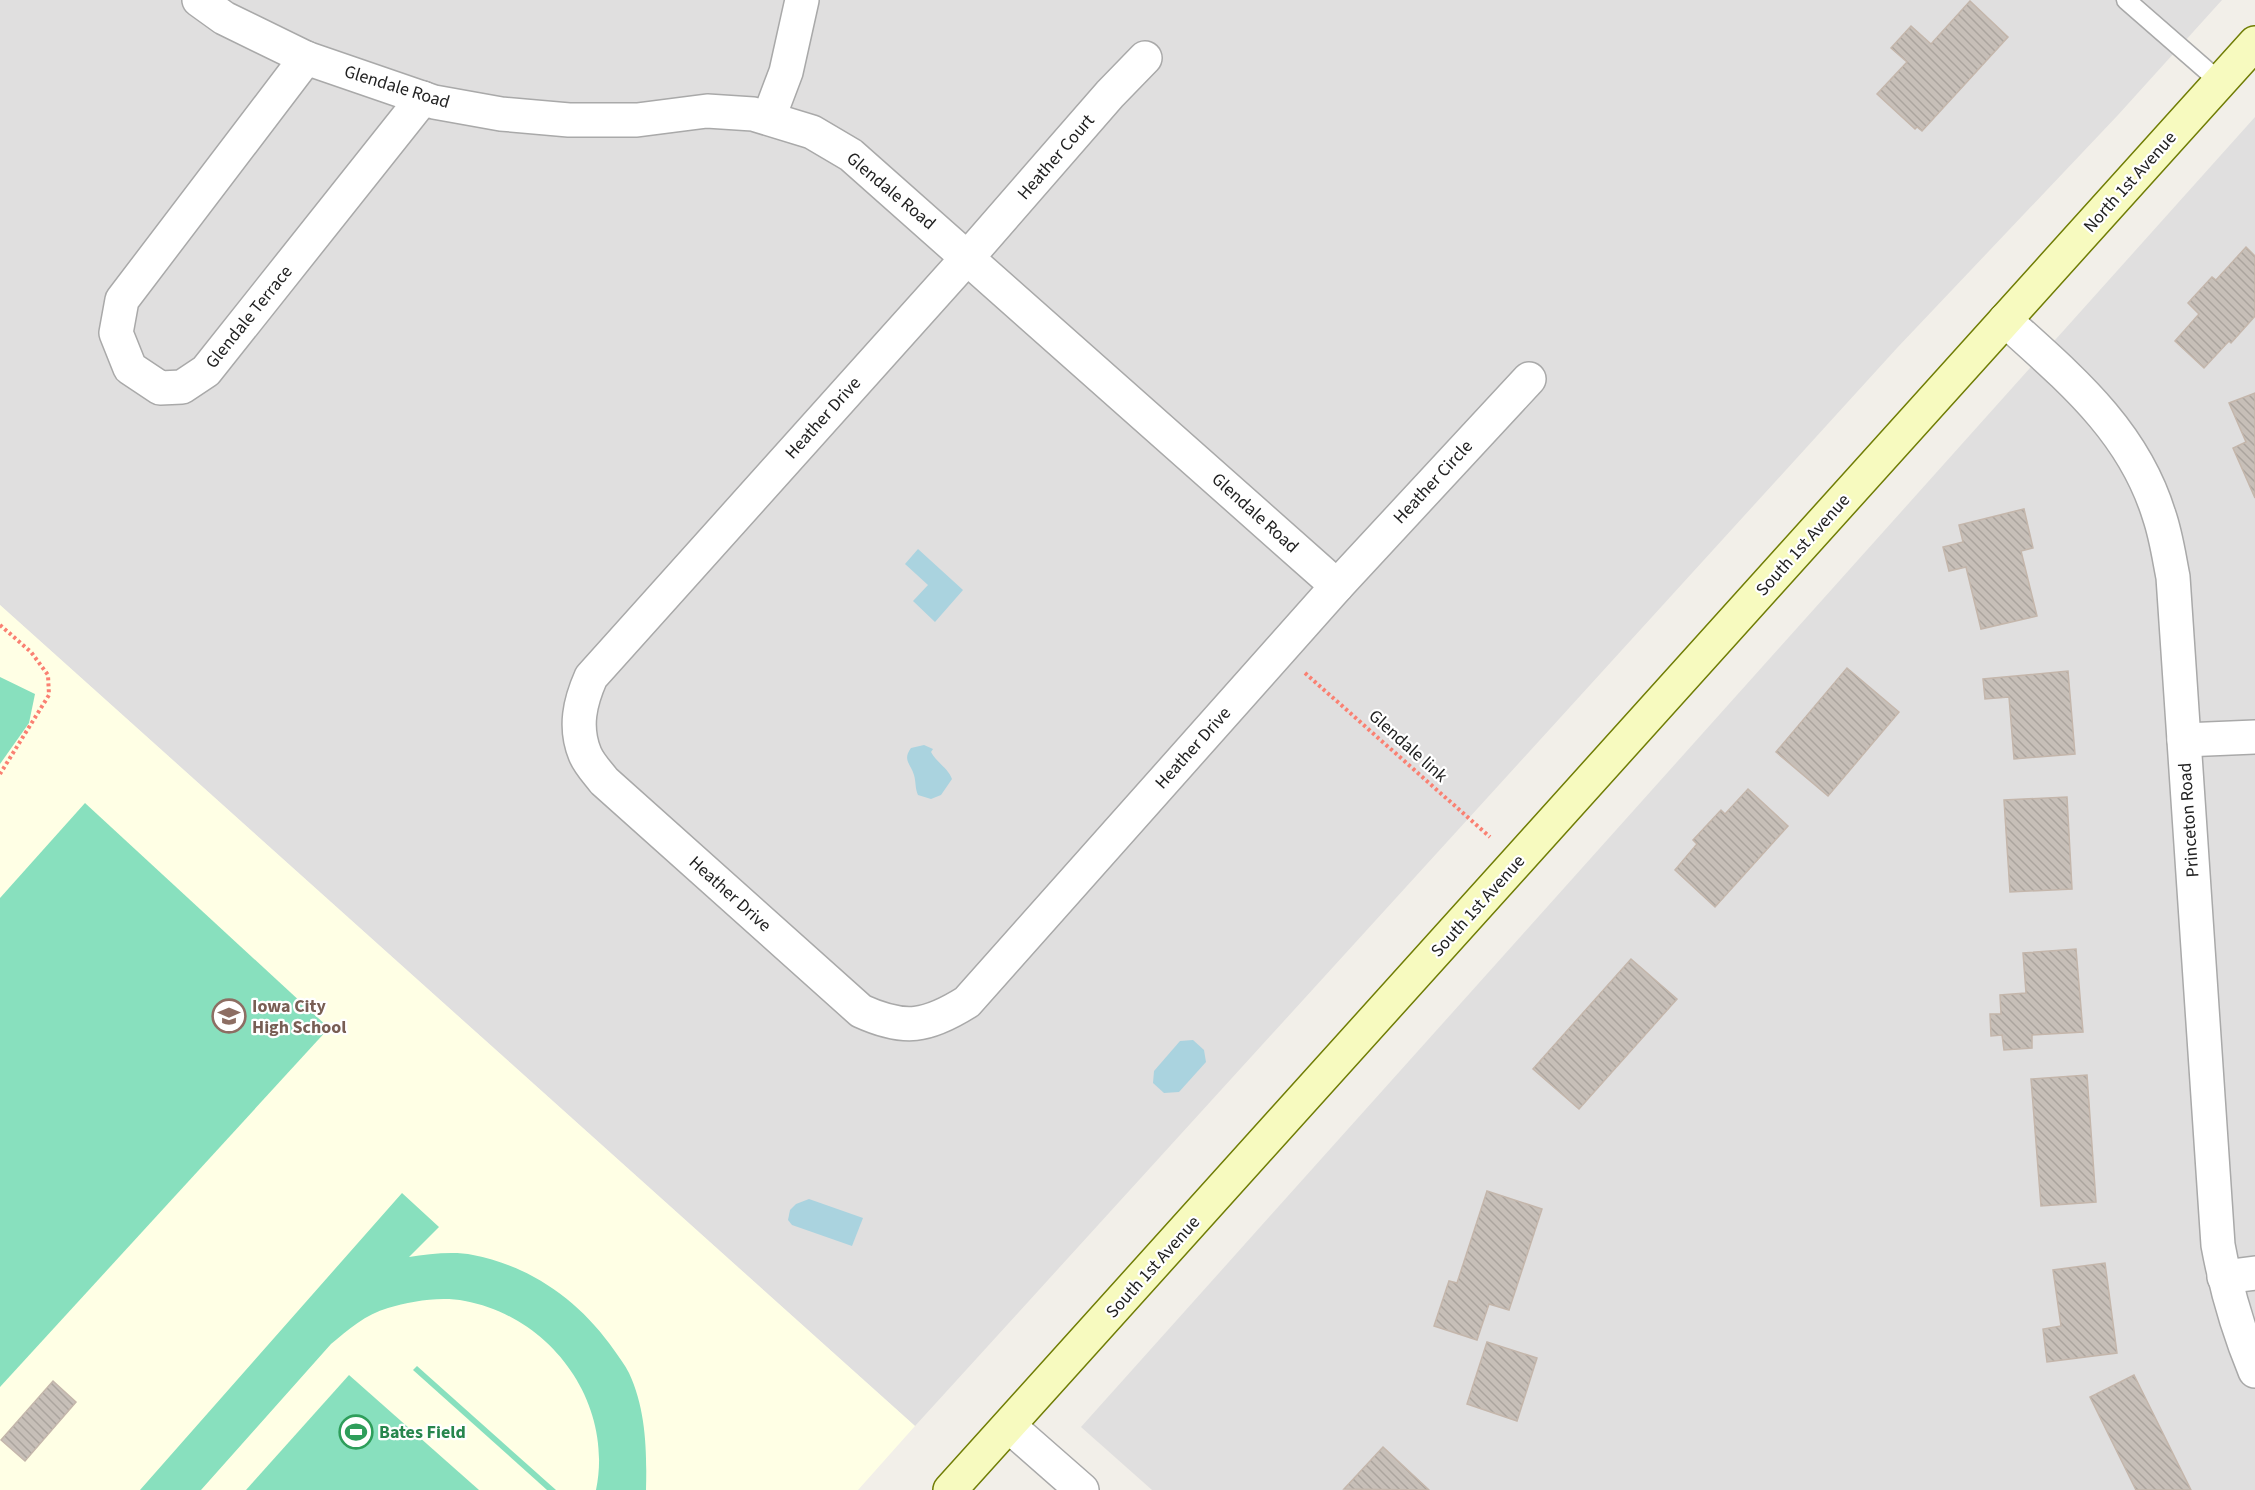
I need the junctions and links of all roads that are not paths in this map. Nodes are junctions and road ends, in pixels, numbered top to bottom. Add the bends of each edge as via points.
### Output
1 (199, 0) edge
2 (802, 0) edge
3 (2126, 0) edge
4 (2255, 43) edge
5 (306, 58) junction
6 (1145, 58) dead end
7 (2220, 82) junction
8 (423, 98) junction
9 (769, 117) junction
10 (968, 257) junction
11 (2005, 321) junction
12 (1529, 379) dead end
13 (1337, 586) junction
14 (2255, 737) edge
15 (2184, 740) junction
16 (2239, 1275) edge
17 (2255, 1371) edge
18 (1009, 1426) junction
19 (950, 1490) edge
20 (1082, 1490) edge

1 - 5 street, Glendale Road via 224,18
2 - 9 street via 786,72
3 - 7 lane
4 - 7 main road, North 1st Avenue
5 - 8 street, Glendale Road
5 - 8 street, Glendale Terrace via 122,300 116,333 130,368 160,388 182,387 206,371
6 - 10 street, Heather Court
7 - 11 main road, North 1st Avenue
8 - 9 street, Glendale Road via 501,114 569,120 637,120 706,111
9 - 10 street, Glendale Road via 812,132 851,155
10 - 13 street, Glendale Road
10 - 13 street, Heather Drive via 591,677 581,701 579,727 585,755 604,781 861,1011 884,1021 911,1025 941,1018 967,1002
11 - 15 street, Princeton Road via 2088,396 2115,429 2147,485 2159,514 2173,577
11 - 18 main road, South 1st Avenue
12 - 13 street, Heather Circle
14 - 15 street
15 - 16 street, Princeton Road via 2218,1245
16 - 17 street, Princeton Road via 2237,1324
18 - 19 main road, South 1st Avenue
18 - 20 street

